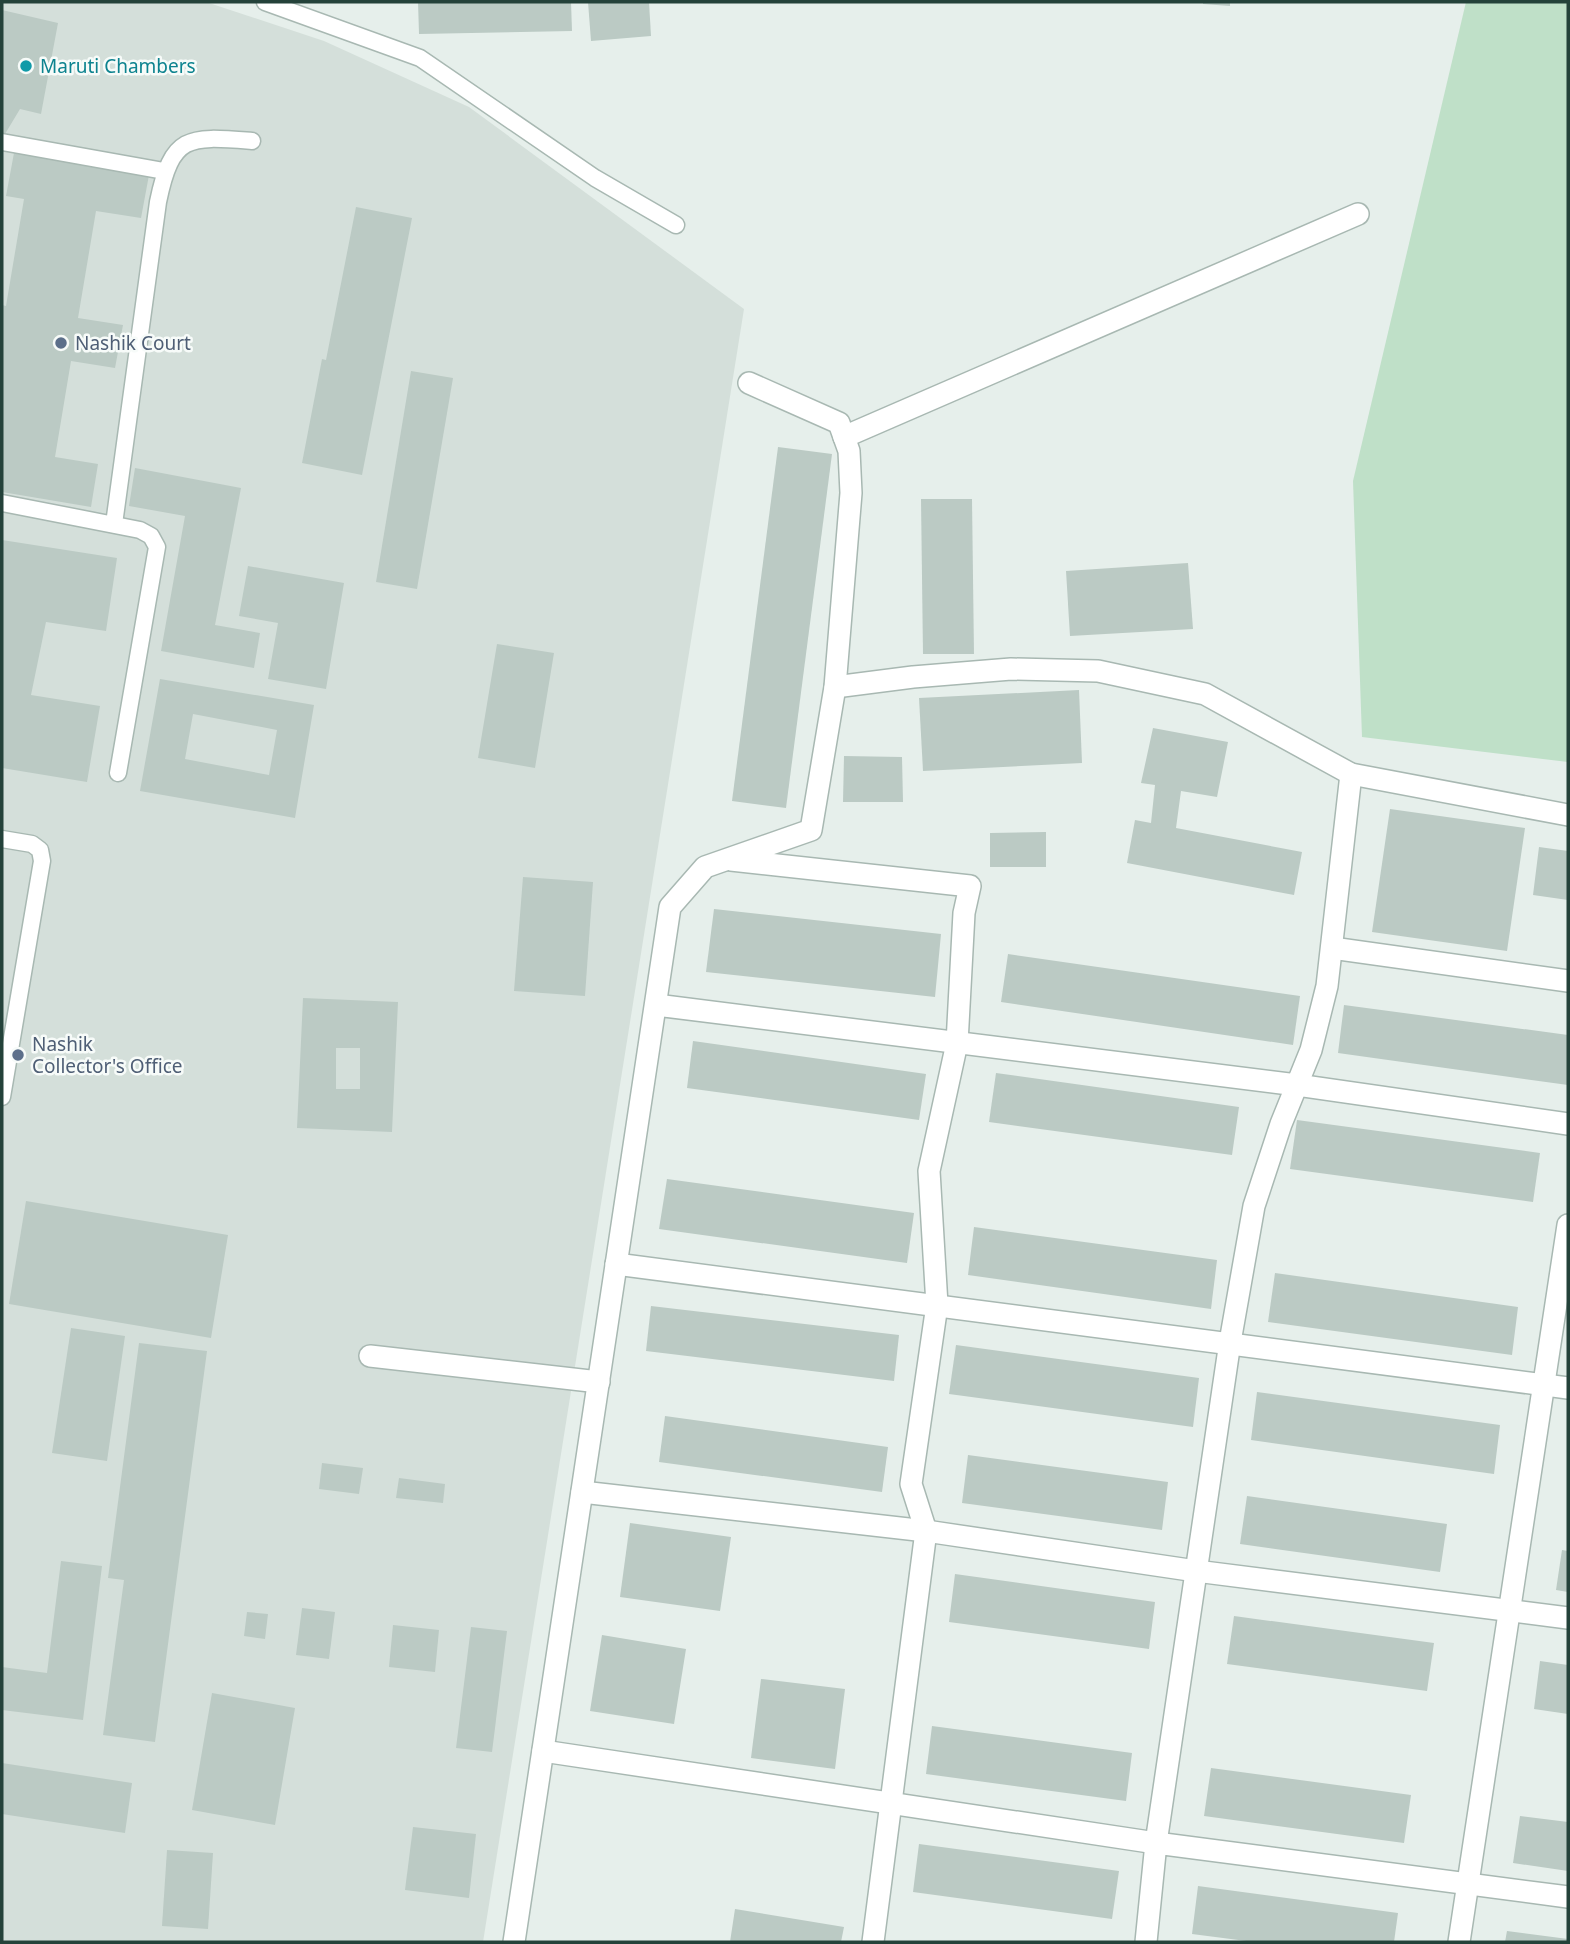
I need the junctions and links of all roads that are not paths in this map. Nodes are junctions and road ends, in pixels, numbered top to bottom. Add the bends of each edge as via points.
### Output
1 (265, 2) edge
2 (299, 8) edge
3 (252, 141) dead end
4 (2, 142) edge
5 (164, 171) junction
6 (1358, 214) dead end
7 (676, 225) dead end
8 (749, 383) dead end
9 (844, 437) junction
10 (2, 503) edge
11 (114, 524) junction
12 (835, 687) junction
13 (118, 774) dead end
14 (1351, 774) junction
15 (1568, 815) edge
16 (2, 839) edge
17 (722, 859) junction
18 (1332, 948) junction
19 (1568, 981) edge
20 (656, 1005) junction
21 (957, 1042) junction
22 (1297, 1085) junction
23 (2, 1097) edge
24 (1568, 1124) edge
25 (1568, 1224) edge
26 (616, 1264) junction
27 (937, 1305) junction
28 (1230, 1342) junction
29 (370, 1356) dead end
30 (598, 1382) junction
31 (1545, 1384) junction
32 (1568, 1388) edge
33 (582, 1492) junction
34 (926, 1531) junction
35 (1196, 1571) junction
36 (1510, 1609) junction
37 (1568, 1618) edge
38 (543, 1751) junction
39 (892, 1803) junction
40 (1156, 1843) junction
41 (1468, 1882) junction
42 (1568, 1897) edge
43 (514, 1942) edge
44 (873, 1942) edge
45 (1146, 1942) edge
46 (1460, 1942) edge

1 - 2 lane
2 - 7 lane via 420,58 595,178
3 - 5 lane via 205,137 179,147
4 - 5 lane
5 - 11 lane
6 - 9 street
8 - 9 street via 839,423
9 - 12 street via 851,493
10 - 11 lane
11 - 13 lane via 140,530 151,536 157,547
12 - 14 street via 1011,669 1098,671 1205,694
12 - 17 street via 811,830
14 - 15 street
14 - 18 street
16 - 23 lane via 32,844 40,850 42,861
17 - 20 street via 705,867 670,907
17 - 21 street via 970,886 964,913
18 - 19 street
18 - 22 street via 1311,1050
20 - 21 street
20 - 26 street
21 - 22 street
21 - 27 street via 929,1171
22 - 24 street
22 - 28 street via 1254,1206
25 - 31 street
26 - 27 street
26 - 30 street
27 - 28 street
27 - 34 street via 911,1484
28 - 31 street
28 - 35 street
29 - 30 street
30 - 33 street
31 - 32 street
31 - 36 street
33 - 34 street
33 - 38 street
34 - 35 street
34 - 39 street
35 - 36 street
35 - 40 street
36 - 37 street
36 - 41 street
38 - 39 street
38 - 43 street
39 - 40 street
39 - 44 street
40 - 41 street
40 - 45 street
41 - 42 street
41 - 46 street

